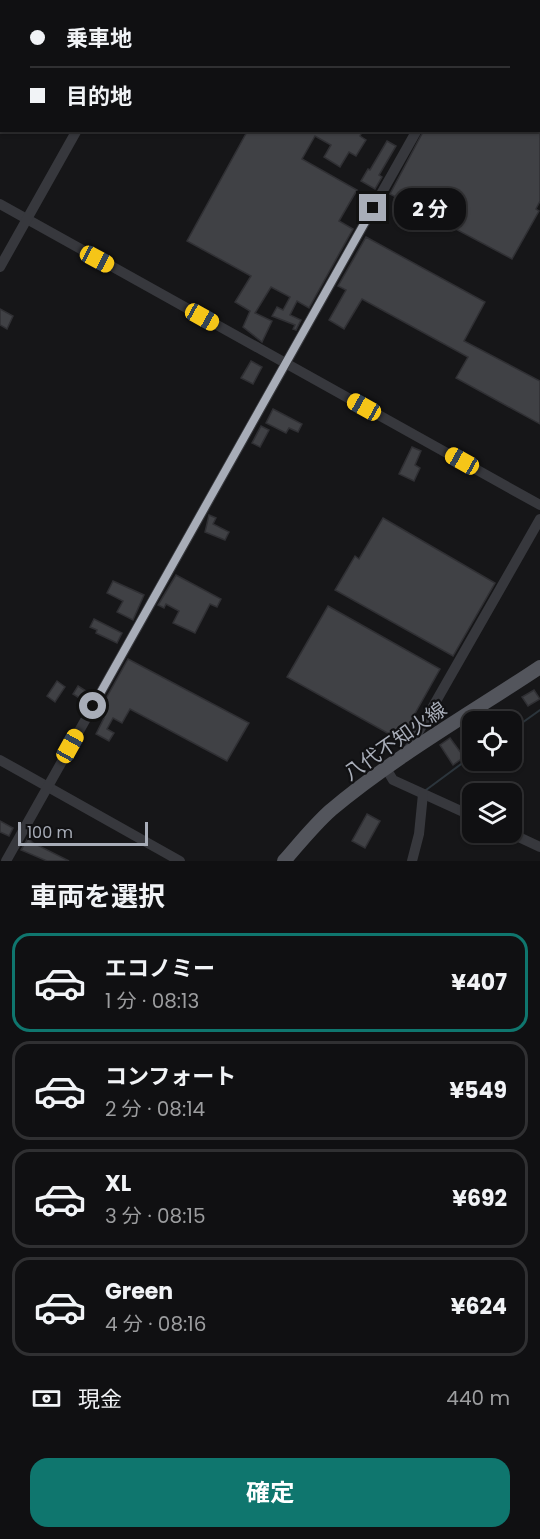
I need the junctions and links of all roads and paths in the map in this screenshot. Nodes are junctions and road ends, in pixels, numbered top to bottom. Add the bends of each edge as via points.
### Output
1 (76, 132) edge
2 (416, 132) edge
3 (0, 204) edge
4 (27, 219) junction
5 (0, 267) edge
6 (286, 363) junction
7 (540, 505) edge
8 (540, 519) edge
9 (540, 667) edge
10 (405, 755) junction
11 (0, 760) edge
12 (387, 770) junction
13 (47, 787) junction
14 (423, 794) junction
15 (462, 812) edge
16 (522, 839) edge
17 (540, 847) edge
18 (6, 861) edge
19 (180, 861) edge
20 (284, 861) edge
21 (412, 861) edge

1 - 4 street
2 - 6 street
3 - 4 street
4 - 5 street
4 - 6 street
6 - 7 street
6 - 13 street
8 - 10 street
9 - 10 main road, 八代不知火線
10 - 12 main road, 八代不知火線
11 - 13 street
12 - 14 street via 393,780
12 - 20 main road, 八代不知火線 via 329,812
13 - 18 street
13 - 19 street
14 - 15 street
14 - 21 street
16 - 17 street

